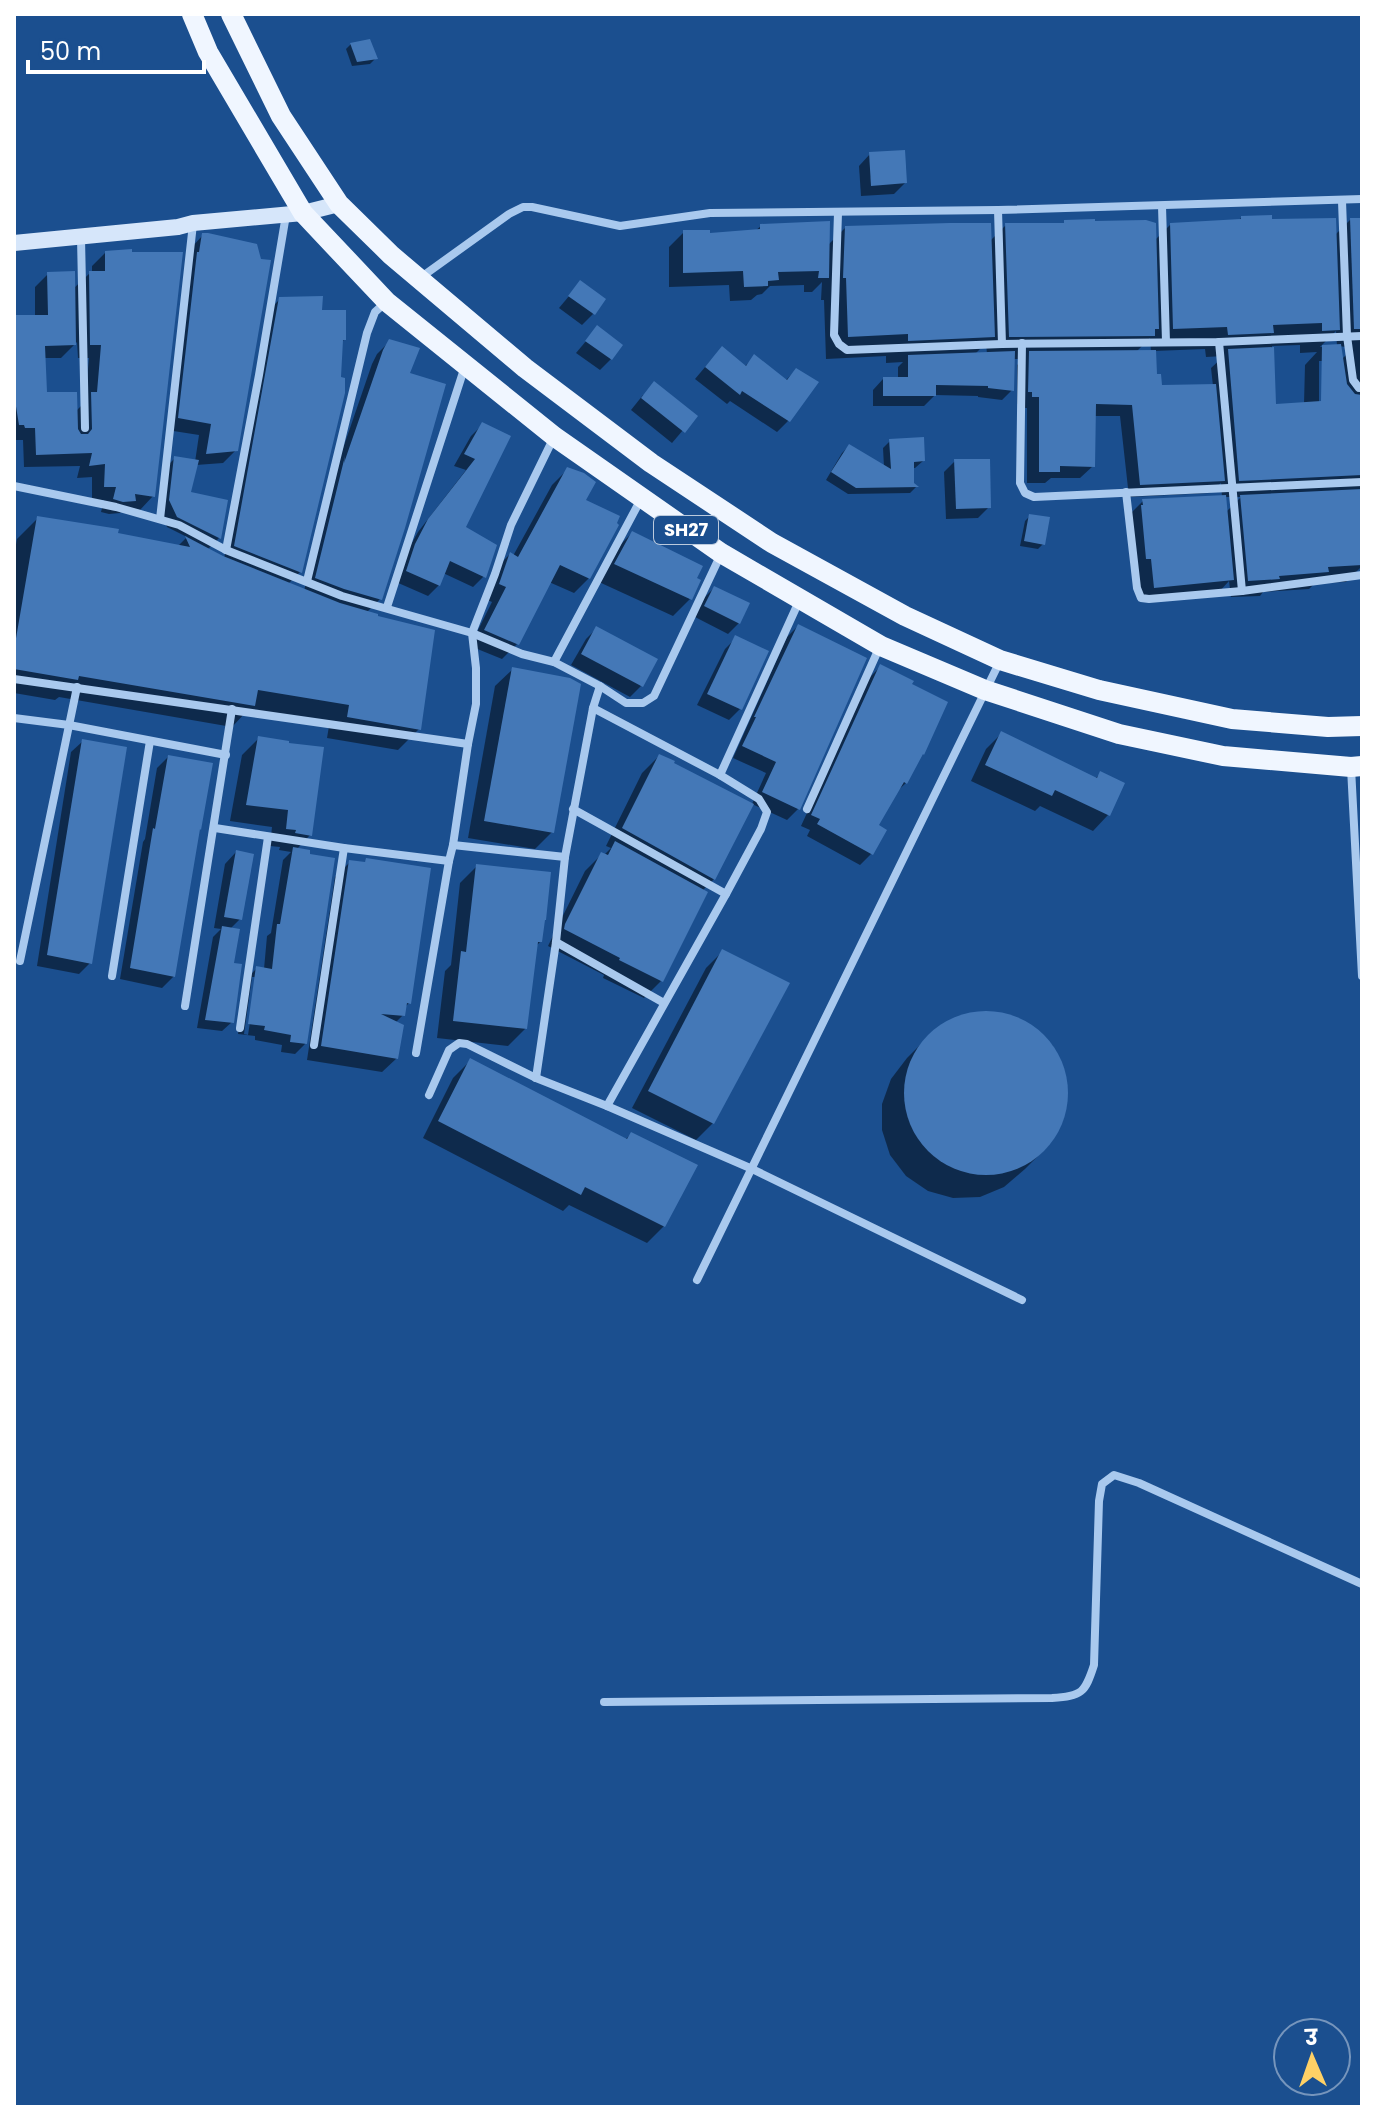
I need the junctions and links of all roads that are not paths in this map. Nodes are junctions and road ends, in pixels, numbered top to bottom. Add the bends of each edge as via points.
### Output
1 (192, 14) edge
2 (231, 14) edge
3 (1362, 199) edge
4 (1342, 201) junction
5 (339, 204) junction
6 (1162, 206) junction
7 (998, 210) junction
8 (838, 213) junction
9 (295, 214) junction
10 (193, 223) junction
11 (81, 238) junction
12 (14, 243) edge
13 (419, 278) junction
14 (387, 302) junction
15 (1347, 336) junction
16 (1362, 336) edge
17 (1166, 342) junction
18 (1219, 342) junction
19 (1022, 343) junction
20 (1002, 344) junction
21 (465, 365) junction
22 (1362, 388) edge
23 (85, 428) dead end
24 (555, 437) junction
25 (1362, 482) edge
26 (14, 486) edge
27 (1233, 488) junction
28 (1126, 492) junction
29 (641, 498) junction
30 (160, 519) junction
31 (226, 550) junction
32 (721, 553) junction
33 (1362, 575) edge
34 (307, 581) junction
35 (1242, 591) junction
36 (800, 599) junction
37 (387, 607) junction
38 (472, 633) junction
39 (881, 646) junction
40 (1000, 660) junction
41 (554, 662) junction
42 (14, 679) edge
43 (600, 686) junction
44 (77, 687) junction
45 (985, 690) junction
46 (593, 708) junction
47 (232, 709) junction
48 (14, 718) edge
49 (69, 725) junction
50 (1362, 726) edge
51 (150, 741) junction
52 (468, 744) junction
53 (226, 755) junction
54 (1356, 767) edge
55 (720, 775) junction
56 (573, 809) junction
57 (807, 809) dead end
58 (215, 828) junction
59 (268, 837) junction
60 (453, 845) junction
61 (344, 848) junction
62 (565, 857) junction
63 (449, 861) junction
64 (726, 894) junction
65 (556, 942) junction
66 (20, 961) dead end
67 (112, 976) dead end
68 (1362, 976) edge
69 (664, 1003) junction
70 (185, 1006) dead end
71 (240, 1028) dead end
72 (314, 1045) dead end
73 (416, 1053) dead end
74 (536, 1078) junction
75 (429, 1095) dead end
76 (607, 1106) junction
77 (750, 1168) junction
78 (697, 1280) dead end
79 (1022, 1300) dead end
80 (1362, 1584) edge
81 (604, 1702) dead end

1 - 9 main road, SH27
2 - 5 main road, SH27 via 281,116
3 - 4 street
4 - 6 street
4 - 15 street
5 - 9 street
5 - 13 main road, SH27
6 - 7 street
6 - 17 street
7 - 8 street
7 - 20 street
8 - 13 street via 710,213 620,226 523,207
8 - 20 street via 834,335 839,344 860,351
9 - 10 street
9 - 14 main road, SH27
9 - 31 street
10 - 11 street
10 - 30 street
11 - 12 street
11 - 23 street
13 - 40 main road, SH27 via 525,368 651,463 760,535 905,616
14 - 21 main road, SH27
14 - 34 street via 375,312 367,333
15 - 16 street
15 - 18 street
15 - 22 street via 1353,380
17 - 18 street
17 - 19 street
18 - 27 street
19 - 20 street
19 - 28 street via 1020,483 1025,493 1034,497
21 - 24 main road, SH27
21 - 37 street
24 - 29 main road, SH27
24 - 38 street via 511,525
25 - 27 street
26 - 30 street
27 - 28 street
27 - 35 street
28 - 35 street via 1141,598
29 - 32 main road, SH27
29 - 41 street
30 - 31 street
31 - 34 street
32 - 36 main road, SH27
32 - 43 street via 654,696 643,703 626,703
33 - 35 street
34 - 37 street
36 - 39 main road, SH27
36 - 55 street
37 - 38 street
38 - 41 street
38 - 52 street via 476,704
39 - 45 main road, SH27
39 - 57 street
40 - 45 street
40 - 50 main road, SH27 via 1099,690 1232,719
41 - 43 street
42 - 44 street
43 - 46 street
44 - 47 street
44 - 49 street
45 - 54 main road, SH27 via 1119,734 1223,756
45 - 77 street
46 - 55 street
46 - 56 street
47 - 52 street
47 - 53 street
48 - 49 street
49 - 51 street
49 - 66 street
51 - 53 street
51 - 67 street
52 - 60 street
53 - 58 street
54 - 68 street
55 - 64 street via 759,799 767,812
56 - 62 street
56 - 64 street
58 - 59 street
58 - 70 street
59 - 61 street
59 - 71 street
60 - 62 street
60 - 63 street
61 - 63 street
61 - 72 street
62 - 65 street
63 - 73 street
64 - 69 street
65 - 69 street
65 - 74 street
69 - 76 street
74 - 75 street via 459,1043 449,1050
74 - 76 street
76 - 77 street
77 - 78 street
77 - 79 street
80 - 81 street via 1114,1475 1102,1484 1099,1501 1094,1665 1087,1689 1075,1696

